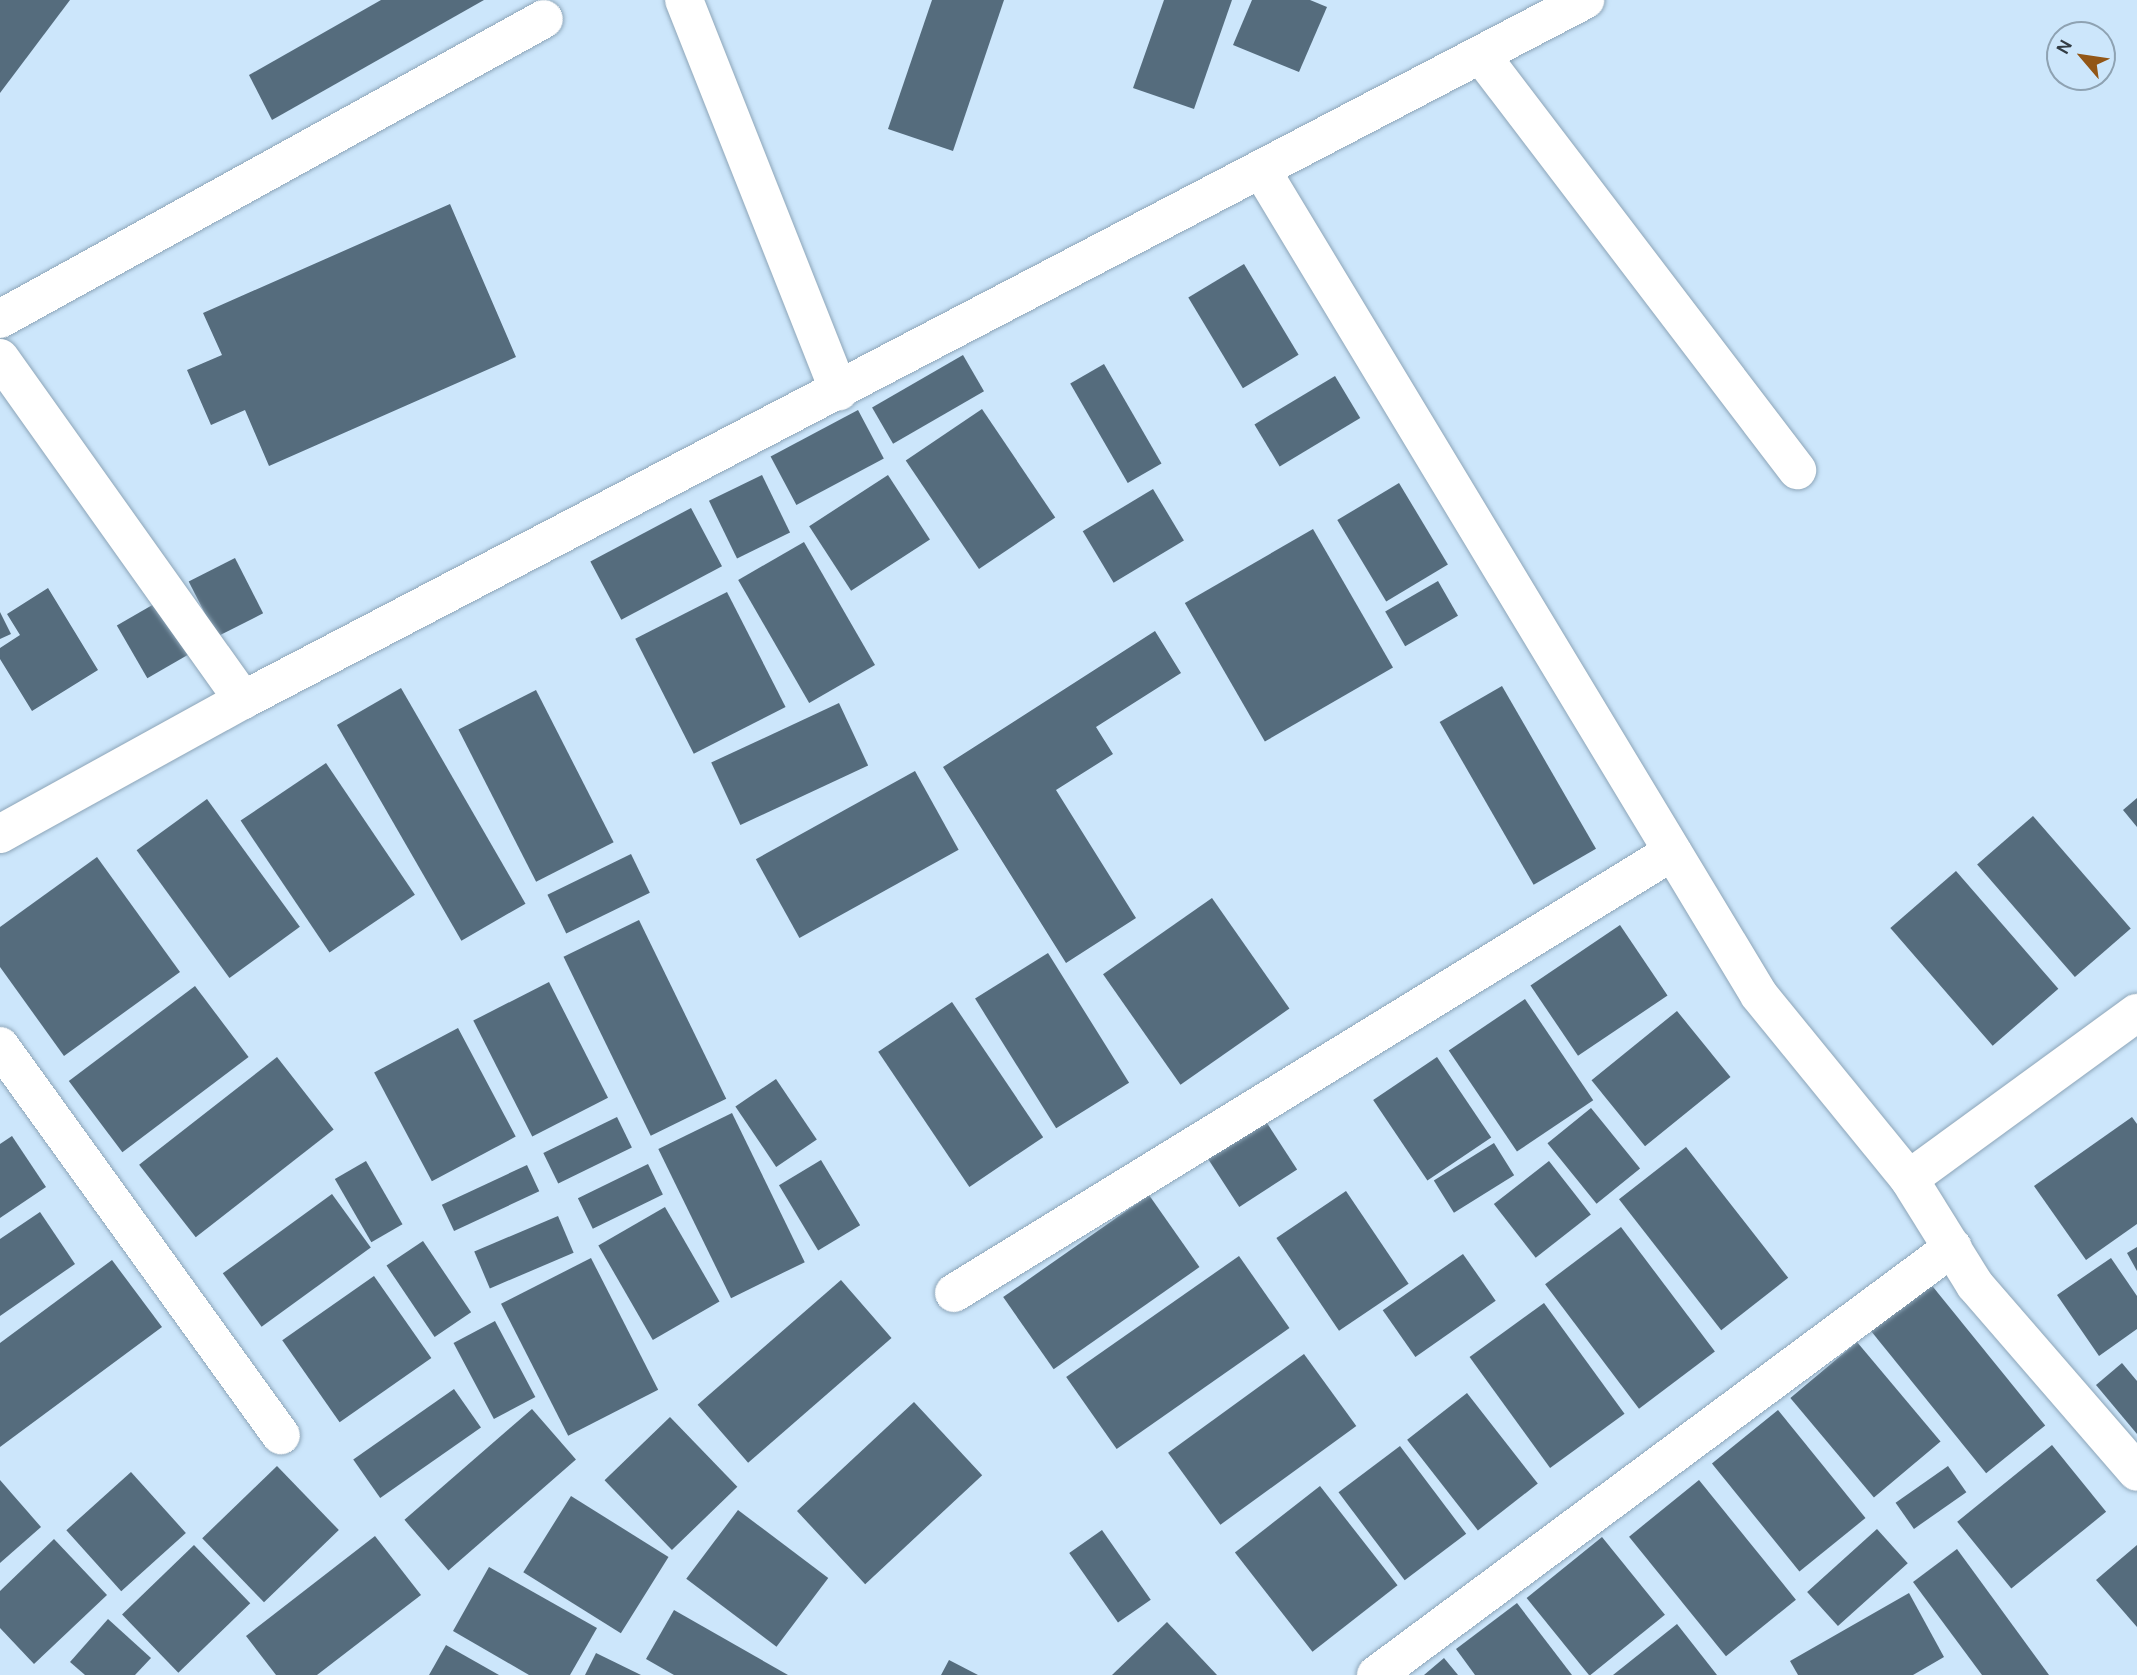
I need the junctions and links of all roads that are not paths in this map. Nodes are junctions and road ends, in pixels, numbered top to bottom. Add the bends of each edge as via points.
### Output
1 (684, 0) edge
2 (1585, 0) edge
3 (544, 19) dead end
4 (1481, 55) junction
5 (1262, 171) junction
6 (0, 319) edge
7 (0, 358) edge
8 (839, 391) junction
9 (1797, 470) dead end
10 (243, 701) junction
11 (0, 834) edge
12 (1672, 852) junction
13 (2137, 1013) edge
14 (0, 1046) edge
15 (1909, 1179) junction
16 (1953, 1247) junction
17 (954, 1293) dead end
18 (281, 1434) dead end
19 (2137, 1472) edge
20 (1376, 1675) edge

1 - 8 street
2 - 4 street
3 - 6 street
4 - 5 street
4 - 9 street
5 - 8 street
5 - 12 street
7 - 10 street
8 - 10 street
10 - 11 street
12 - 15 street via 1759,995
12 - 17 street
13 - 15 street
14 - 18 street
15 - 16 street
16 - 19 street via 1983,1295
16 - 20 street

